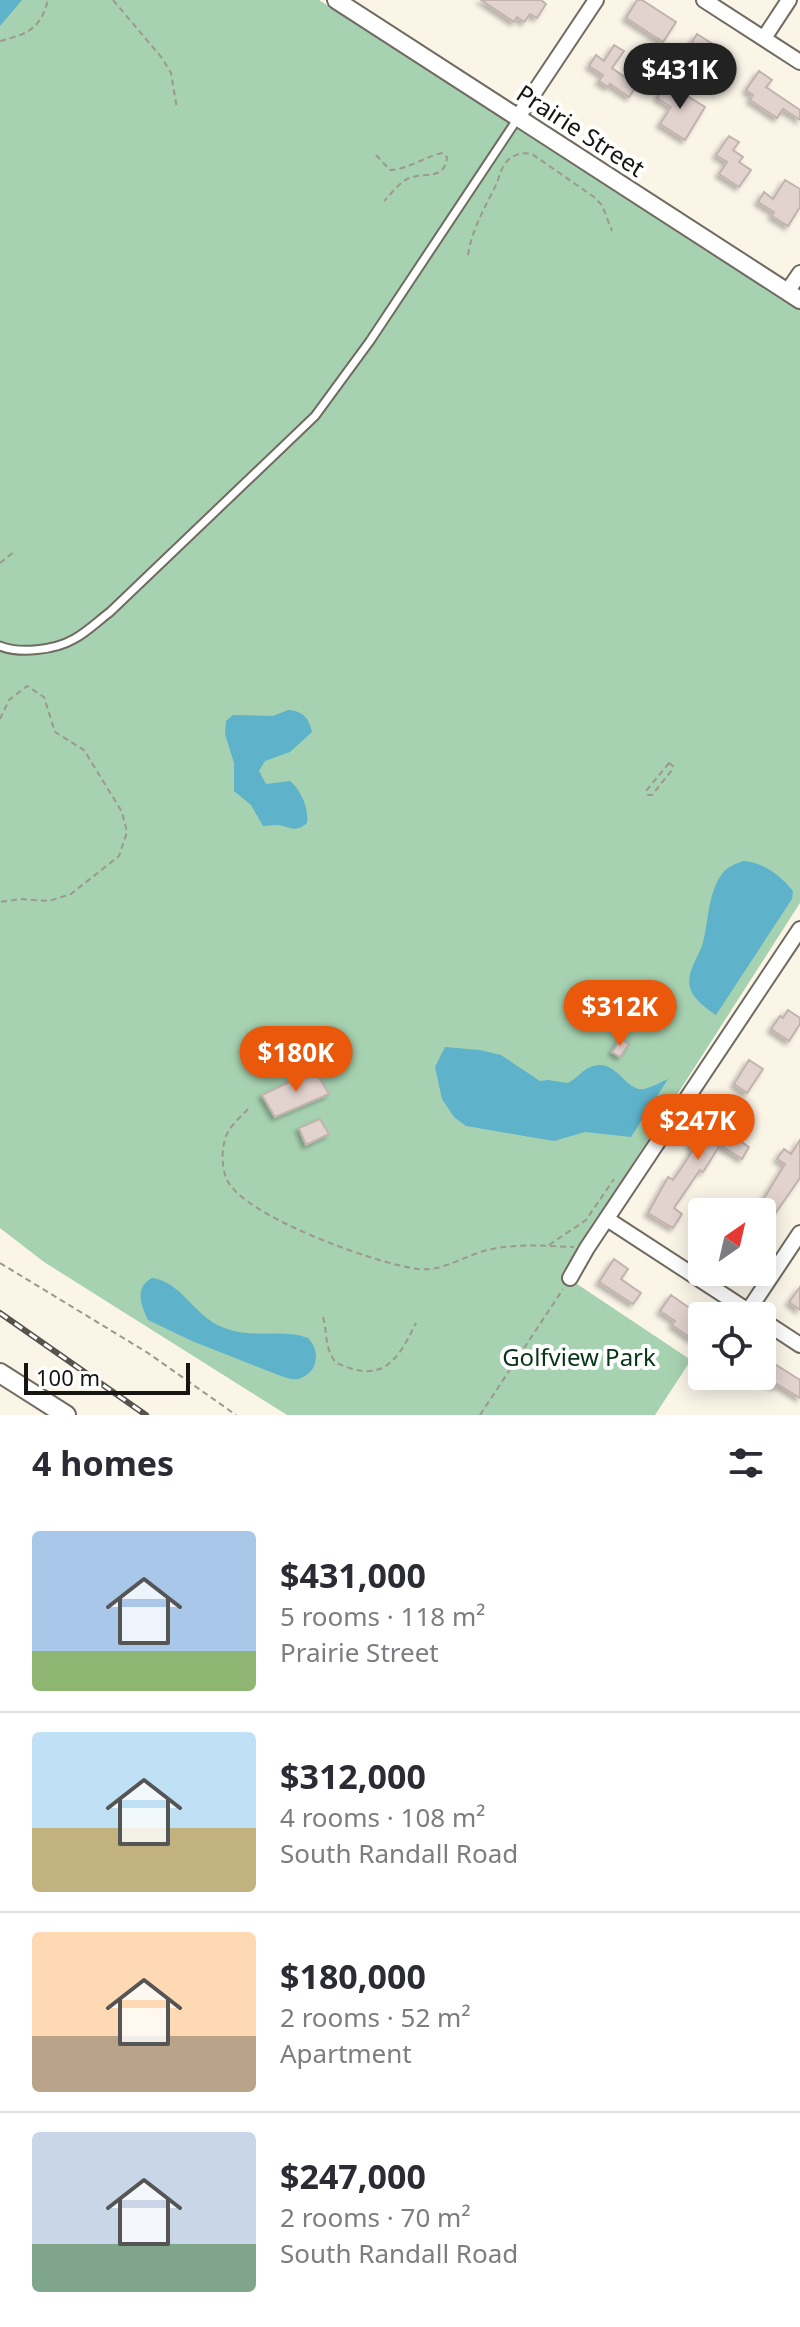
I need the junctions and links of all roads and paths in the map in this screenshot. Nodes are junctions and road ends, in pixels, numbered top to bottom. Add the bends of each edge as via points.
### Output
1 (48, 0) edge
2 (113, 0) edge
3 (336, 0) edge
4 (596, 0) edge
5 (704, 0) edge
6 (789, 0) edge
7 (764, 38) junction
8 (0, 41) edge
9 (800, 62) edge
10 (177, 109) dead end
11 (518, 117) junction
12 (376, 155) dead end
13 (384, 201) dead end
14 (612, 231) dead end
15 (468, 255) dead end
16 (800, 273) edge
17 (794, 296) edge
18 (15, 551) dead end
19 (0, 563) edge
20 (0, 646) edge
21 (0, 719) edge
22 (669, 763) joint
23 (0, 902) edge
24 (800, 929) edge
25 (248, 1109) dead end
26 (614, 1179) dead end
27 (607, 1219) junction
28 (800, 1233) edge
29 (548, 1246) junction
30 (587, 1248) junction
31 (0, 1263) edge
32 (570, 1278) joint
33 (734, 1302) edge
34 (759, 1302) edge
35 (323, 1317) dead end
36 (416, 1323) dead end
37 (776, 1329) edge
38 (800, 1345) edge
39 (0, 1373) edge
40 (66, 1415) edge
41 (236, 1415) edge
42 (480, 1415) edge

1 - 8 path via 32,30
2 - 10 path via 171,73
3 - 11 street, Prairie Street
4 - 11 street
5 - 7 street
6 - 7 street
7 - 9 street
11 - 17 street, Prairie Street
11 - 20 lane via 315,416 110,612 73,640 43,649
12 - 13 path via 390,170 436,154 447,157 438,172 404,180
14 - 15 path via 594,197 524,153 502,169 475,225
16 - 17 street
18 - 19 path
21 - 23 path via 9,700 27,686 44,697 55,732 84,750 122,812 127,832 119,856 71,894 49,901
22 - 22 path via 646,791 648,795 672,770
24 - 27 street
25 - 29 path via 227,1133 223,1153 228,1182 262,1212 288,1226 421,1270 487,1250
26 - 29 path via 586,1220
27 - 30 street
27 - 33 street
28 - 34 street
29 - 30 path
30 - 32 street
31 - 41 path via 148,1353
32 - 42 path
35 - 36 path via 325,1347 335,1362 363,1371 378,1370 400,1356
37 - 38 street
39 - 40 main road

